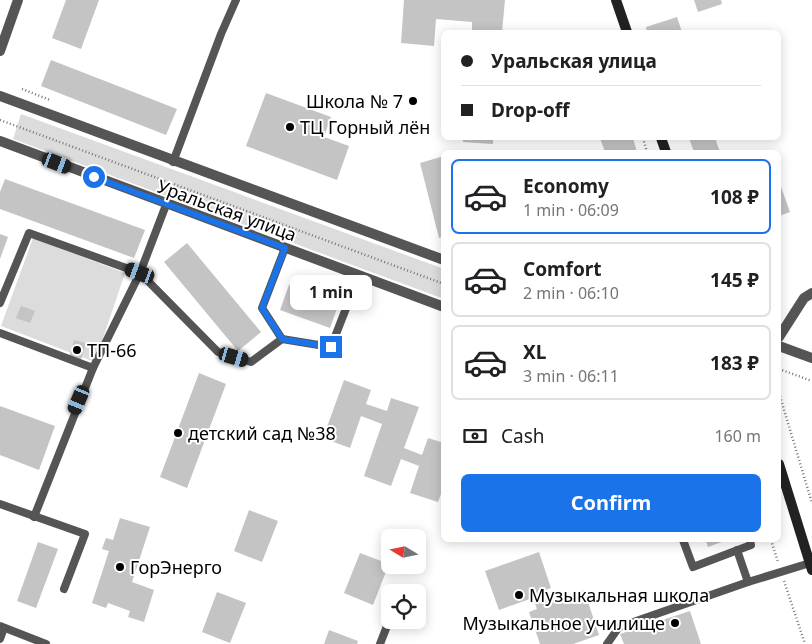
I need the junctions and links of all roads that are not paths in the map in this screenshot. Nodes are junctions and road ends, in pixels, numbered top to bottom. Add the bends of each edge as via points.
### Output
1 (18, 0) edge
2 (236, 0) edge
3 (616, 0) edge
4 (626, 30) edge
5 (0, 51) edge
6 (0, 96) edge
7 (0, 141) edge
8 (173, 162) junction
9 (166, 205) junction
10 (285, 248) junction
11 (441, 259) edge
12 (140, 273) junction
13 (359, 275) junction
14 (812, 293) edge
15 (0, 303) edge
16 (441, 306) edge
17 (0, 333) edge
18 (781, 334) edge
19 (282, 339) junction
20 (781, 347) edge
21 (812, 358) edge
22 (93, 368) junction
23 (781, 470) edge
24 (0, 504) edge
25 (34, 517) junction
26 (684, 542) edge
27 (750, 542) edge
28 (737, 550) junction
29 (811, 566) edge
30 (748, 582) junction
31 (64, 589) dead end
32 (2, 627) edge
33 (386, 629) edge
34 (0, 639) edge
35 (46, 644) edge
36 (380, 644) edge
37 (607, 644) edge

1 - 5 street
2 - 8 lane
3 - 4 street
6 - 8 street, Уральская улица
7 - 9 street, Уральская улица
8 - 11 street, Уральская улица
9 - 10 street, Уральская улица
9 - 12 lane
10 - 13 street, Уральская улица
10 - 19 lane via 262,308
12 - 15 lane via 29,233
12 - 19 lane via 218,352 251,362
12 - 22 lane
13 - 16 street, Уральская улица
13 - 19 lane via 331,347
14 - 18 street via 804,298
17 - 22 lane
20 - 21 street
22 - 25 lane
23 - 29 street
24 - 25 lane
25 - 31 lane via 85,534
26 - 28 lane via 693,566
27 - 28 lane via 751,545
28 - 30 lane
29 - 30 lane
30 - 37 lane via 619,627
32 - 34 lane
32 - 35 lane
33 - 36 lane

